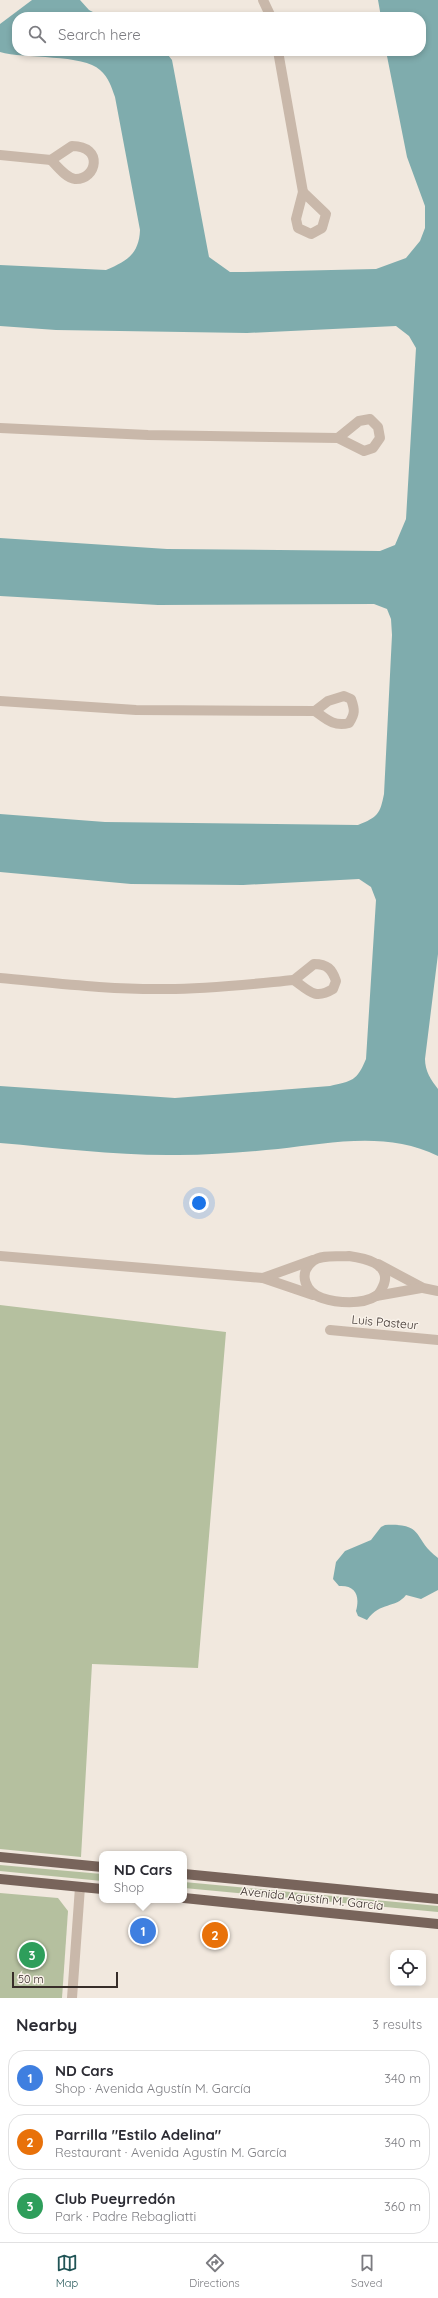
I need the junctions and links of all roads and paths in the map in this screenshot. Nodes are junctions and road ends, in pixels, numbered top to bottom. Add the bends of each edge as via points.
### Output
1 (264, 0) edge
2 (269, 12) edge
3 (279, 56) edge
4 (0, 155) edge
5 (51, 160) dead end
6 (303, 192) dead end
7 (0, 428) edge
8 (338, 438) dead end
9 (0, 701) edge
10 (315, 711) dead end
11 (0, 978) edge
12 (294, 980) dead end
13 (0, 1256) edge
14 (313, 1260) junction
15 (375, 1262) junction
16 (263, 1278) junction
17 (422, 1288) junction
18 (438, 1291) edge
19 (313, 1295) junction
20 (376, 1296) junction
21 (330, 1330) dead end
22 (438, 1340) edge
23 (0, 1857) edge
24 (99, 1866) edge
25 (187, 1874) edge
26 (0, 1879) edge
27 (80, 1887) junction
28 (99, 1889) edge
29 (187, 1898) edge
30 (438, 1899) edge
31 (438, 1924) edge
32 (72, 1998) edge

1 - 2 street
3 - 6 street
4 - 5 street
7 - 8 street via 148,435
9 - 10 street via 136,710
11 - 12 street via 165,989
13 - 16 street
14 - 15 street via 349,1256
14 - 16 street
14 - 19 street via 304,1278
15 - 17 street
15 - 20 street via 382,1269 385,1280 382,1290
16 - 19 street
17 - 18 street
17 - 20 street
19 - 20 street via 355,1302
21 - 22 street, Luis Pasteur
23 - 24 main road
25 - 30 main road, Avenida Agustín M. García
26 - 27 main road
27 - 28 main road
27 - 32 street
29 - 31 main road, Avenida Agustín M. García

